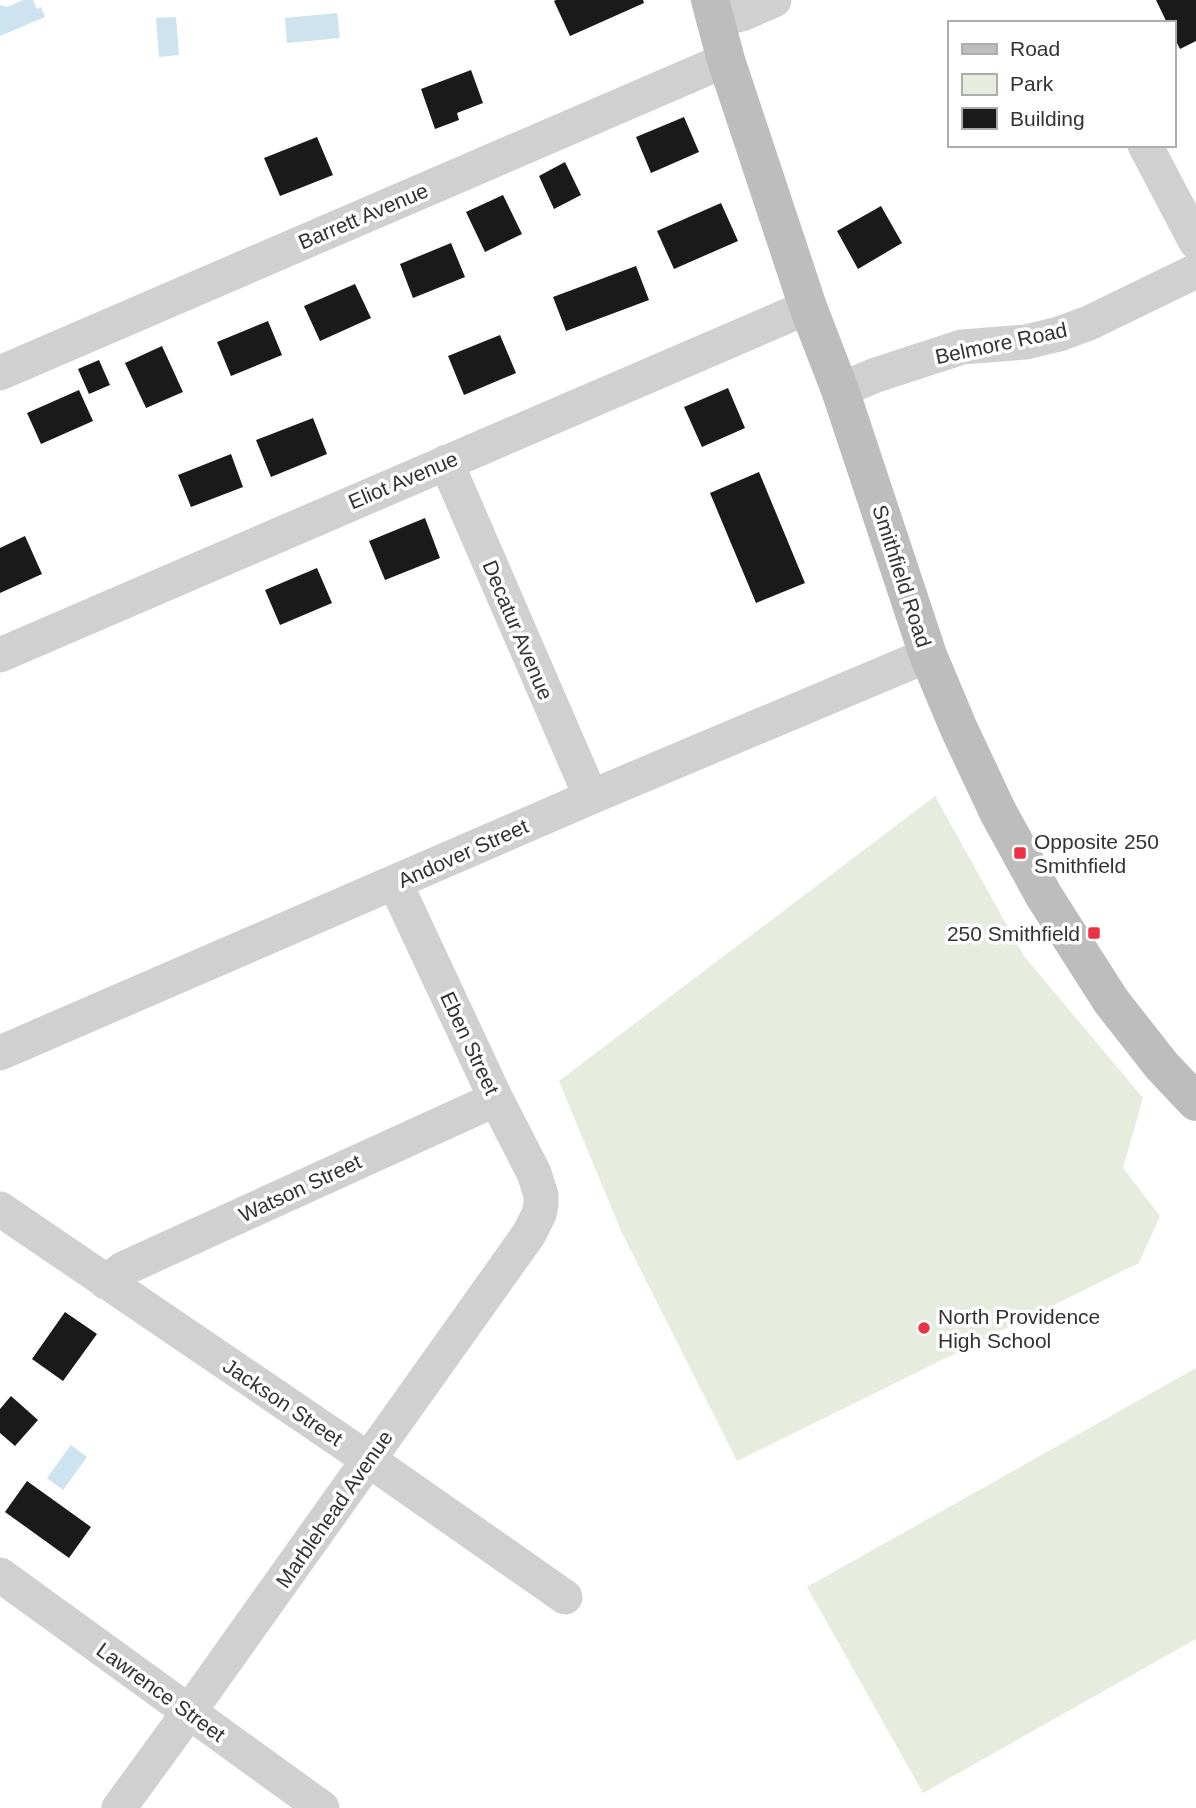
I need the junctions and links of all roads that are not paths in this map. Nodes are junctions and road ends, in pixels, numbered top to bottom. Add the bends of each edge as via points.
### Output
1 (774, 0) edge
2 (713, 10) edge
3 (726, 60) junction
4 (1146, 147) edge
5 (1196, 242) edge
6 (1196, 271) edge
7 (808, 307) junction
8 (0, 373) edge
9 (840, 390) junction
10 (446, 462) junction
11 (0, 655) edge
12 (928, 656) junction
13 (591, 797) junction
14 (395, 883) junction
15 (0, 1053) edge
16 (496, 1099) junction
17 (1196, 1102) edge
18 (541, 1205) joint
19 (0, 1209) edge
20 (106, 1282) junction
21 (369, 1460) junction
22 (0, 1575) edge
23 (565, 1597) dead end
24 (189, 1712) junction
25 (118, 1808) edge
26 (323, 1808) edge

1 - 2 street via 741,14
2 - 3 main road, Smithfield Road
3 - 7 main road, Smithfield Road
3 - 8 street, Barrett Avenue
4 - 5 street
6 - 9 street, Belmore Road via 1059,334 1026,342 962,347
7 - 9 main road, Smithfield Road
7 - 10 street, Eliot Avenue
9 - 12 main road, Smithfield Road
10 - 11 street, Eliot Avenue
10 - 13 street, Decatur Avenue
12 - 13 street, Andover Street
12 - 17 main road, Smithfield Road via 998,812 1044,896 1111,1001
13 - 14 street, Andover Street
14 - 15 street, Andover Street
14 - 16 street, Eben Street
16 - 18 street, Eben Street via 534,1173
16 - 20 street, Watson Street via 123,1269
18 - 21 street, Marblehead Avenue via 529,1234
19 - 20 street, Jackson Street
20 - 21 street, Jackson Street
21 - 23 street, Jackson Street
21 - 24 street, Marblehead Avenue
22 - 24 street, Lawrence Street
24 - 25 street, Marblehead Avenue
24 - 26 street, Lawrence Street

